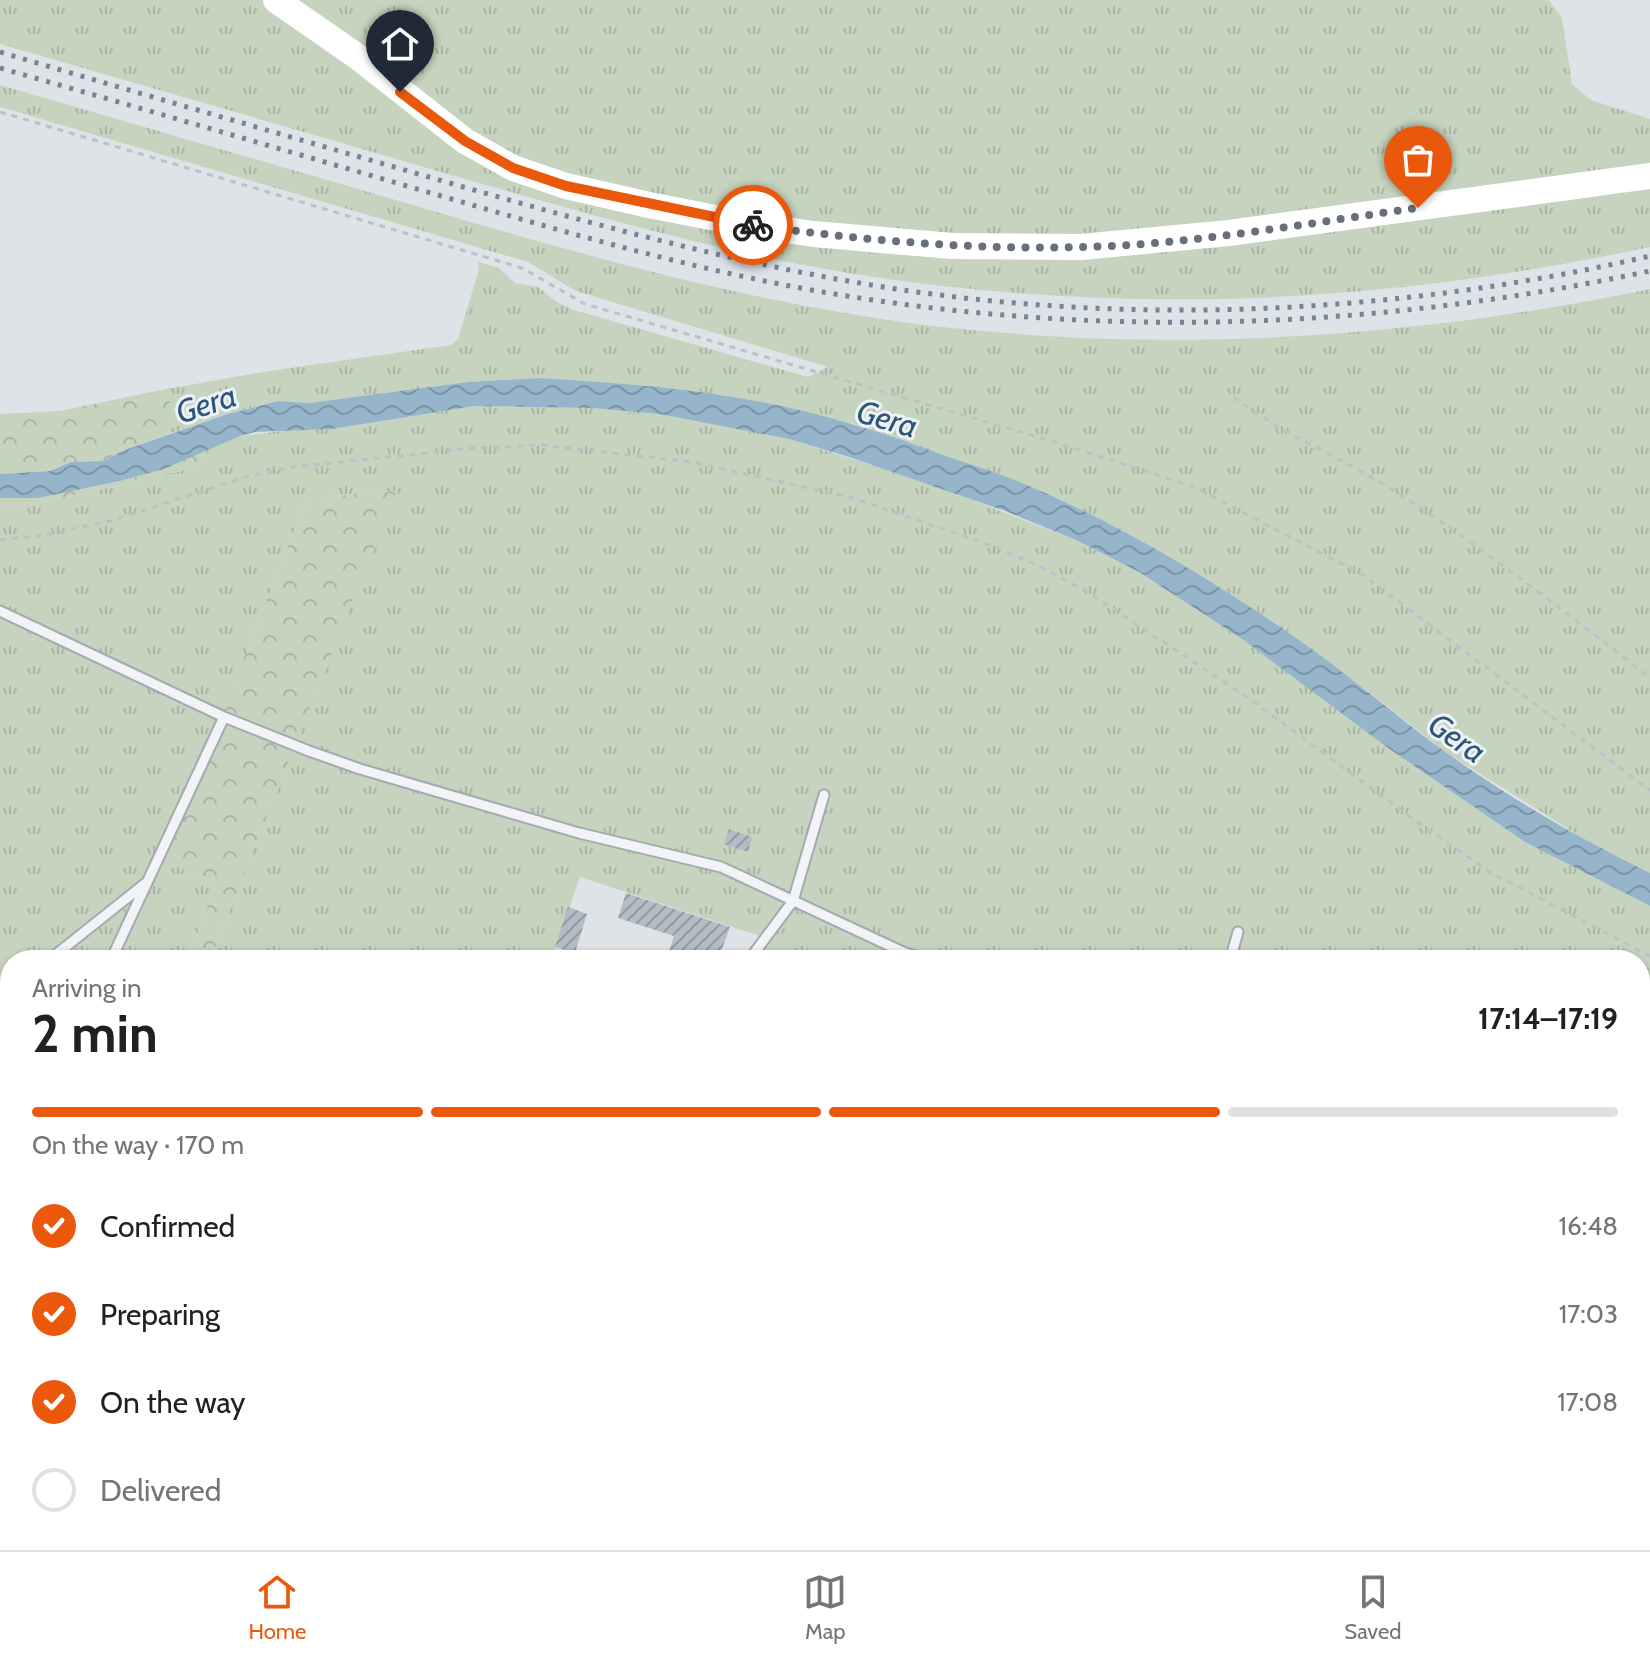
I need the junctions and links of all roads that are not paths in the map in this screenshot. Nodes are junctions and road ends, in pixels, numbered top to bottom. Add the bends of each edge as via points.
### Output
1 (276, 0) edge
2 (1650, 176) edge
3 (0, 611) edge
4 (224, 717) junction
5 (824, 795) dead end
6 (148, 881) junction
7 (793, 901) junction
8 (1238, 932) dead end
9 (62, 950) edge
10 (116, 950) edge
11 (756, 950) edge
12 (899, 950) edge
13 (1233, 950) edge

1 - 2 street via 465,141 513,168 649,205 814,234 952,246 1081,247 1229,233
3 - 4 lane
4 - 6 lane
4 - 7 lane via 360,769 579,833 721,867
5 - 7 lane
6 - 9 lane
6 - 10 lane
7 - 11 lane
7 - 12 lane
8 - 13 lane

